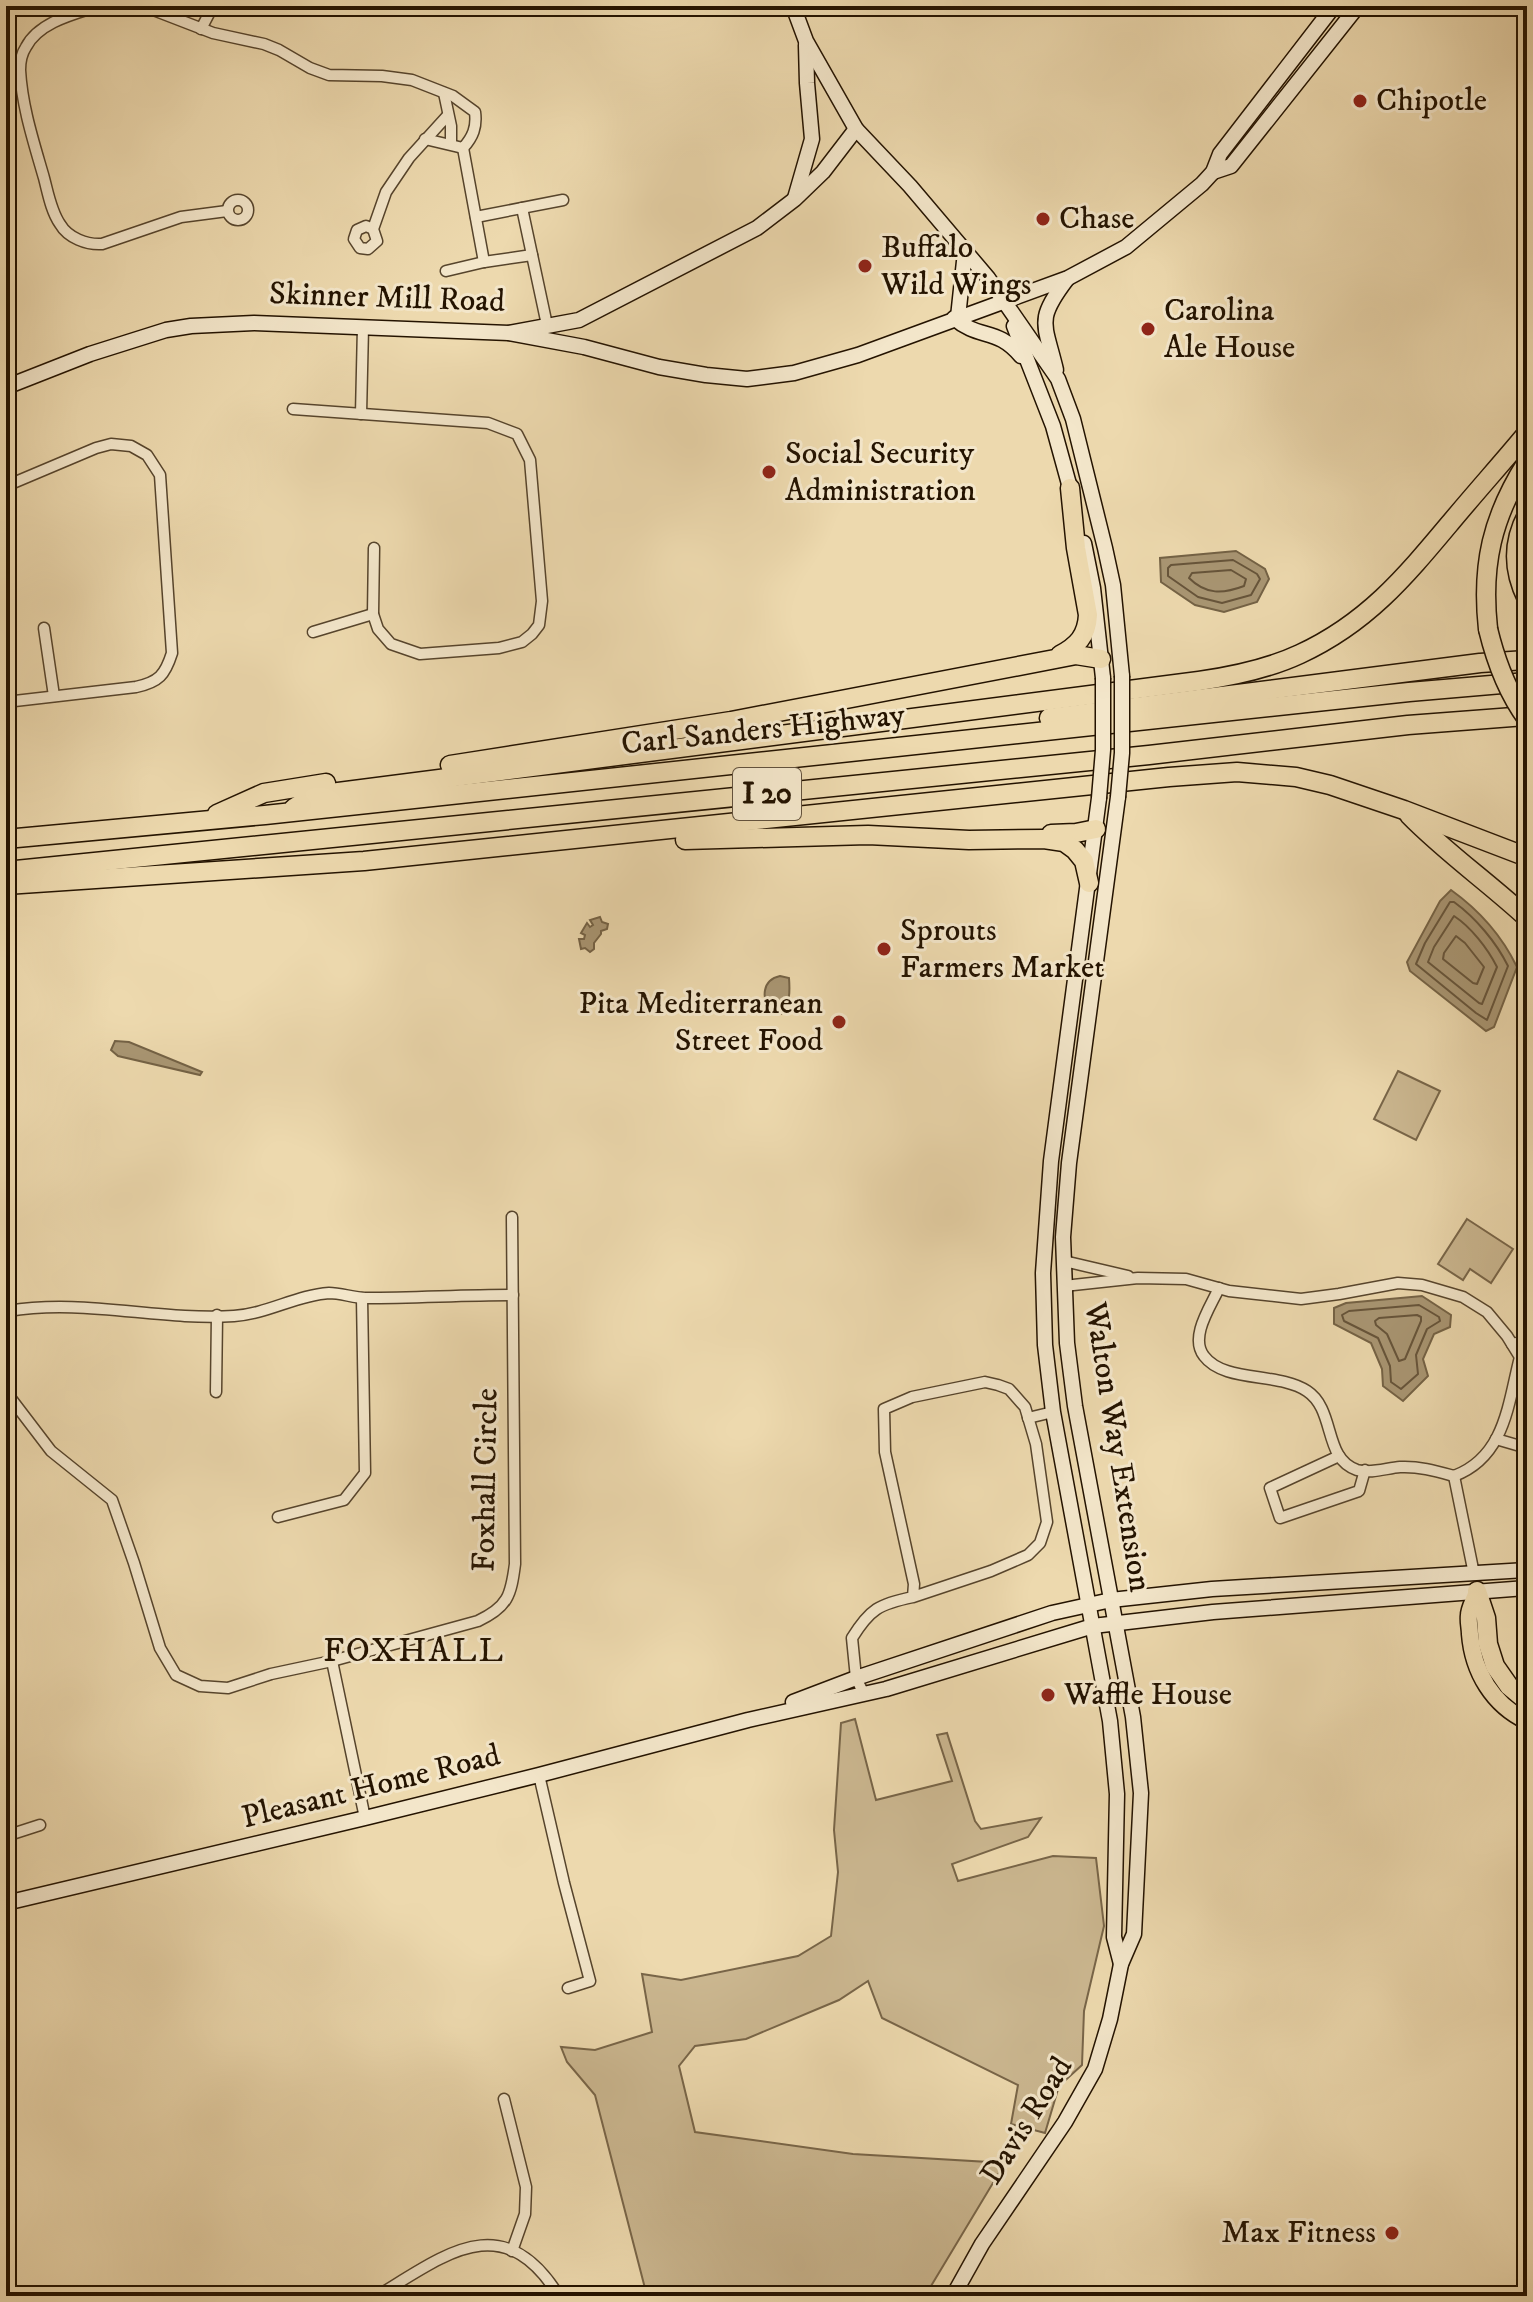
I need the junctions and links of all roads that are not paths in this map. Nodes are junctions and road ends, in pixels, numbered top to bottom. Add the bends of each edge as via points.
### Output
1 (99, 6) edge
2 (143, 6) edge
3 (213, 6) edge
4 (793, 6) edge
5 (1334, 6) edge
6 (1358, 6) edge
7 (201, 29) junction
8 (806, 41) junction
9 (444, 93) junction
10 (448, 115) junction
11 (856, 129) junction
12 (425, 139) junction
13 (451, 144) junction
14 (463, 148) junction
15 (1213, 172) junction
16 (795, 199) junction
17 (563, 200) dead end
18 (522, 208) junction
19 (227, 211) dead end
20 (476, 217) junction
21 (373, 229) dead end
22 (965, 252) junction
23 (532, 255) junction
24 (484, 262) junction
25 (446, 271) dead end
26 (1068, 278) junction
27 (1002, 300) junction
28 (956, 318) junction
29 (579, 320) junction
30 (547, 325) junction
31 (363, 327) junction
32 (509, 333) junction
33 (584, 347) junction
34 (1029, 365) junction
35 (1058, 379) junction
36 (6, 387) edge
37 (293, 409) dead end
38 (361, 414) junction
39 (1527, 433) edge
40 (1527, 462) edge
41 (6, 486) edge
42 (1070, 488) junction
43 (1527, 515) edge
44 (374, 548) dead end
45 (1527, 599) edge
46 (373, 614) junction
47 (44, 628) dead end
48 (313, 632) dead end
49 (1053, 659) junction
50 (1527, 660) edge
51 (1102, 668) junction
52 (1122, 674) junction
53 (1527, 682) edge
54 (54, 696) junction
55 (6, 702) edge
56 (1527, 717) edge
57 (908, 745) junction
58 (1404, 810) junction
59 (289, 812) junction
60 (201, 820) junction
61 (1116, 822) junction
62 (1096, 829) junction
63 (599, 837) junction
64 (940, 837) junction
65 (6, 839) edge
66 (1527, 857) edge
67 (6, 871) edge
68 (1089, 883) junction
69 (6, 885) edge
70 (1527, 918) edge
71 (1055, 1127) junction
72 (1073, 1132) junction
73 (512, 1217) dead end
74 (1064, 1261) junction
75 (1138, 1278) junction
76 (1064, 1286) junction
77 (1219, 1288) junction
78 (513, 1295) junction
79 (362, 1298) junction
80 (6, 1314) edge
81 (217, 1315) junction
82 (1527, 1341) edge
83 (1512, 1344) junction
84 (6, 1392) edge
85 (216, 1392) dead end
86 (1053, 1412) junction
87 (1028, 1418) junction
88 (1496, 1439) junction
89 (1527, 1448) edge
90 (1339, 1456) junction
91 (1365, 1470) junction
92 (1454, 1476) junction
93 (278, 1517) dead end
94 (1527, 1570) edge
95 (1476, 1582) junction
96 (1527, 1588) edge
97 (913, 1597) junction
98 (1111, 1600) junction
99 (1089, 1605) junction
100 (1116, 1623) junction
101 (1093, 1626) junction
102 (332, 1661) junction
103 (856, 1678) junction
104 (864, 1694) junction
105 (1527, 1701) edge
106 (748, 1720) junction
107 (1527, 1721) edge
108 (539, 1775) junction
109 (365, 1818) junction
110 (40, 1825) dead end
111 (6, 1836) edge
112 (6, 1903) edge
113 (1121, 1964) junction
114 (568, 1988) dead end
115 (504, 2099) dead end
116 (512, 2251) junction
117 (377, 2296) edge
118 (559, 2296) edge
119 (953, 2296) edge

1 - 19 street via 37,33 25,47 20,66 28,122 60,225 92,245 181,217
2 - 7 street
3 - 7 street
4 - 8 main road, Walton Way Extension
5 - 15 main road via 1220,154
6 - 15 main road via 1231,166
7 - 9 street via 264,44 329,75 412,80
8 - 11 main road, Walton Way Extension
8 - 16 main road via 812,139
9 - 10 street
9 - 14 street via 475,112 475,129
10 - 12 street
10 - 13 street
11 - 16 main road, Skinner Mill Road
11 - 22 main road, Walton Way Extension
12 - 13 street
12 - 21 street via 386,192
13 - 14 street
14 - 20 street
15 - 26 main road via 1126,247
16 - 29 main road, Skinner Mill Road via 757,228
17 - 18 street
18 - 20 street
18 - 23 street
20 - 24 street
22 - 27 main road, Walton Way Extension
22 - 28 main road
23 - 24 street
23 - 30 street
24 - 25 street
26 - 27 main road
26 - 35 main road via 1048,306 1044,322
27 - 28 main road
27 - 34 main road, Walton Way Extension
27 - 35 main road, Walton Way Extension
28 - 33 main road via 858,355 794,373 747,379 659,367
28 - 34 main road via 975,332 1004,340
29 - 30 main road, Skinner Mill Road
29 - 33 main road
30 - 32 main road, Skinner Mill Road
31 - 32 main road, Skinner Mill Road
31 - 36 main road, Skinner Mill Road via 254,323 166,330
31 - 38 street
32 - 33 main road
34 - 42 main road, Walton Way Extension
35 - 52 main road, Walton Way Extension via 1105,548
37 - 38 street
38 - 46 street via 488,423 517,434 530,460 542,601 539,625 532,634 499,648 420,654 391,644
39 - 59 highway via 1391,592 1338,634 1273,665 1199,681 316,794
40 - 56 highway, bridge via 1506,499 1485,583 1495,657
41 - 54 street via 111,444 147,455 160,475 172,653 166,671 136,687
42 - 49 highway via 1087,623 1080,641
42 - 51 main road, Walton Way Extension via 1093,588
43 - 45 highway via 1515,549
44 - 46 street
46 - 48 street
47 - 54 street
49 - 51 highway via 1076,655
49 - 60 highway via 731,721 264,793
50 - 57 highway via 972,728
51 - 52 main road
51 - 62 main road, Walton Way Extension, bridge
52 - 61 main road, Walton Way Extension, bridge
53 - 57 highway, Carl Sanders Highway / I 20
54 - 55 street
56 - 67 highway, Carl Sanders Highway / I 20 via 1408,725
57 - 59 highway, Carl Sanders Highway / I 20
58 - 63 highway via 1296,777 1237,772
58 - 66 highway
58 - 70 highway
59 - 60 highway, Carl Sanders Highway / I 20
60 - 65 highway, Carl Sanders Highway / I 20
61 - 62 main road
61 - 72 main road, Walton Way Extension
62 - 64 highway
62 - 68 main road, Walton Way Extension
63 - 64 highway via 628,843
63 - 69 highway via 364,861
64 - 68 highway via 1064,842 1084,861
68 - 71 main road, Walton Way Extension
71 - 72 main road
71 - 86 main road, Walton Way Extension via 1043,1273
72 - 74 main road, Walton Way Extension
73 - 78 street, Foxhall Circle
74 - 75 street
74 - 76 main road, Walton Way Extension
75 - 76 street
75 - 77 street via 1186,1279
76 - 98 main road, Walton Way Extension via 1075,1406
77 - 83 street via 1301,1299 1398,1283 1422,1285 1463,1297 1487,1312
77 - 90 street via 1199,1338 1202,1354 1215,1367 1307,1391 1323,1409
78 - 79 street
78 - 102 street, Foxhall Circle via 515,1564 506,1603 478,1621
79 - 81 street via 330,1293 250,1313
79 - 93 street via 365,1473 344,1500
80 - 81 street via 66,1307
81 - 85 street
82 - 83 street
83 - 88 street via 1520,1357
84 - 102 street, Foxhall Circle via 51,1451 112,1500 160,1648 176,1675 200,1686 228,1688
86 - 87 street
86 - 99 main road, Walton Way Extension
87 - 97 street via 1047,1522 1040,1543 1028,1555 991,1571
87 - 97 street via 1009,1389 985,1382 912,1397 884,1409 885,1452
88 - 89 street
88 - 92 street via 1470,1470
90 - 91 street
90 - 91 street via 1270,1488 1280,1518 1359,1491
91 - 92 street via 1421,1467
92 - 95 street
94 - 95 main road
95 - 96 main road
95 - 98 main road, Pleasant Home Road via 1212,1589
95 - 100 main road, Pleasant Home Road via 1353,1603
95 - 105 highway via 1495,1666
95 - 107 main road via 1469,1614 1480,1675 1507,1709
97 - 103 street via 873,1610 861,1625 852,1638
98 - 99 main road, Pleasant Home Road
98 - 100 main road, Walton Way Extension
99 - 101 main road, Walton Way Extension
99 - 103 main road, Pleasant Home Road
100 - 101 main road, Pleasant Home Road
100 - 113 main road, Davis Road via 1141,1793 1134,1934
101 - 104 main road, Pleasant Home Road
101 - 113 main road, Davis Road via 1117,1794 1114,1937
102 - 109 street
103 - 104 street
103 - 106 main road, Pleasant Home Road
104 - 106 main road, Pleasant Home Road
106 - 108 main road, Pleasant Home Road
108 - 109 main road, Pleasant Home Road
108 - 114 street via 590,1981
109 - 112 main road, Pleasant Home Road
110 - 111 street
113 - 119 main road, Davis Road via 1095,2069
115 - 116 street via 526,2187 525,2214
116 - 117 street via 476,2245 455,2251
116 - 118 street via 535,2264

